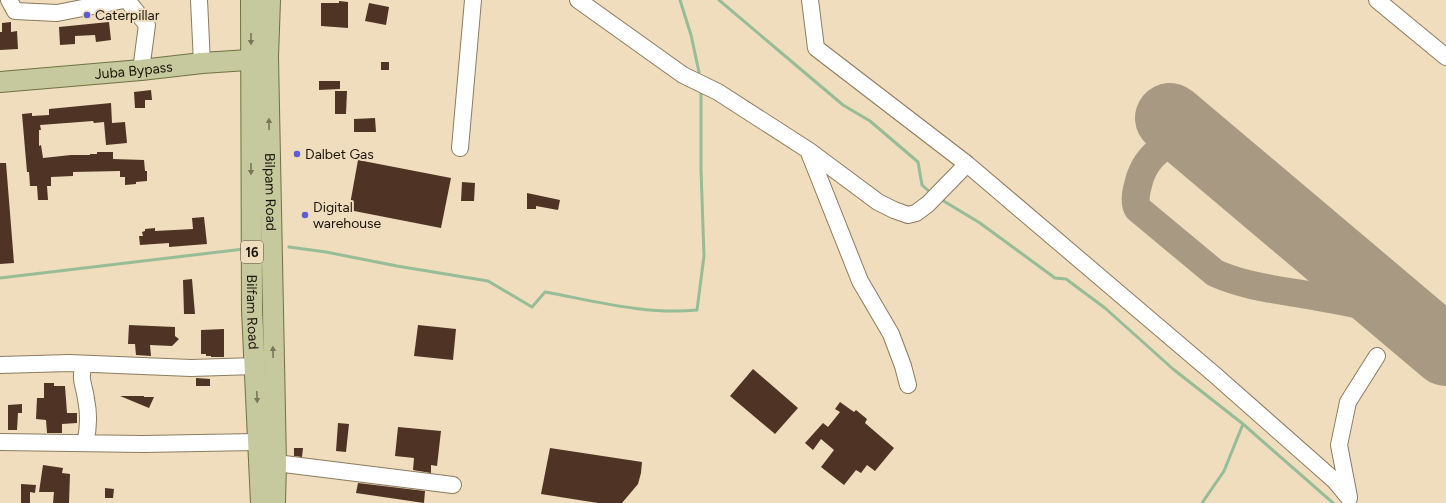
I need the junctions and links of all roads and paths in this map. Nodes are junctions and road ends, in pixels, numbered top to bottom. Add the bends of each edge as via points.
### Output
1 (9, 0) edge
2 (124, 0) edge
3 (128, 0) edge
4 (199, 0) edge
5 (251, 0) edge
6 (270, 0) edge
7 (473, 0) edge
8 (578, 0) edge
9 (810, 0) edge
10 (1377, 0) edge
11 (268, 57) junction
12 (1446, 57) edge
13 (202, 63) junction
14 (141, 70) junction
15 (0, 82) edge
16 (460, 148) dead end
17 (808, 150) junction
18 (967, 164) junction
19 (1377, 356) dead end
20 (84, 364) junction
21 (0, 365) edge
22 (256, 366) junction
23 (908, 385) dead end
24 (0, 442) edge
25 (258, 442) junction
26 (85, 443) junction
27 (276, 463) junction
28 (453, 485) dead end
29 (1349, 500) edge
30 (261, 503) edge
31 (275, 503) edge

1 - 2 street via 15,11 57,13
3 - 14 street via 147,25
4 - 13 street
5 -> 22 main road, Bilfam Road / 16 via 252,310
6 - 11 main road, Bilpam Road / 16
7 - 16 street
8 - 17 street via 683,75 718,92
9 - 18 street via 816,48
10 - 12 street
11 - 13 main road, Juba Bypass
27 -> 11 main road, Bilpam Road / 16
13 - 14 main road, Juba Bypass
14 - 15 main road, Juba Bypass
17 - 18 street via 878,202 908,215 916,213 928,204
17 - 23 street via 860,281 891,334
18 - 29 street via 1215,375 1335,481
19 - 29 street via 1348,402 1339,444
20 - 21 street
20 - 22 street via 191,368
20 - 26 street via 81,379 86,396 89,429
22 -> 25 main road, Bilfam Road / 16
24 - 26 street
25 - 26 street
25 - 30 main road, Bilfam Road / 16
27 - 28 street
27 - 31 main road, Bilpam Road / 16

